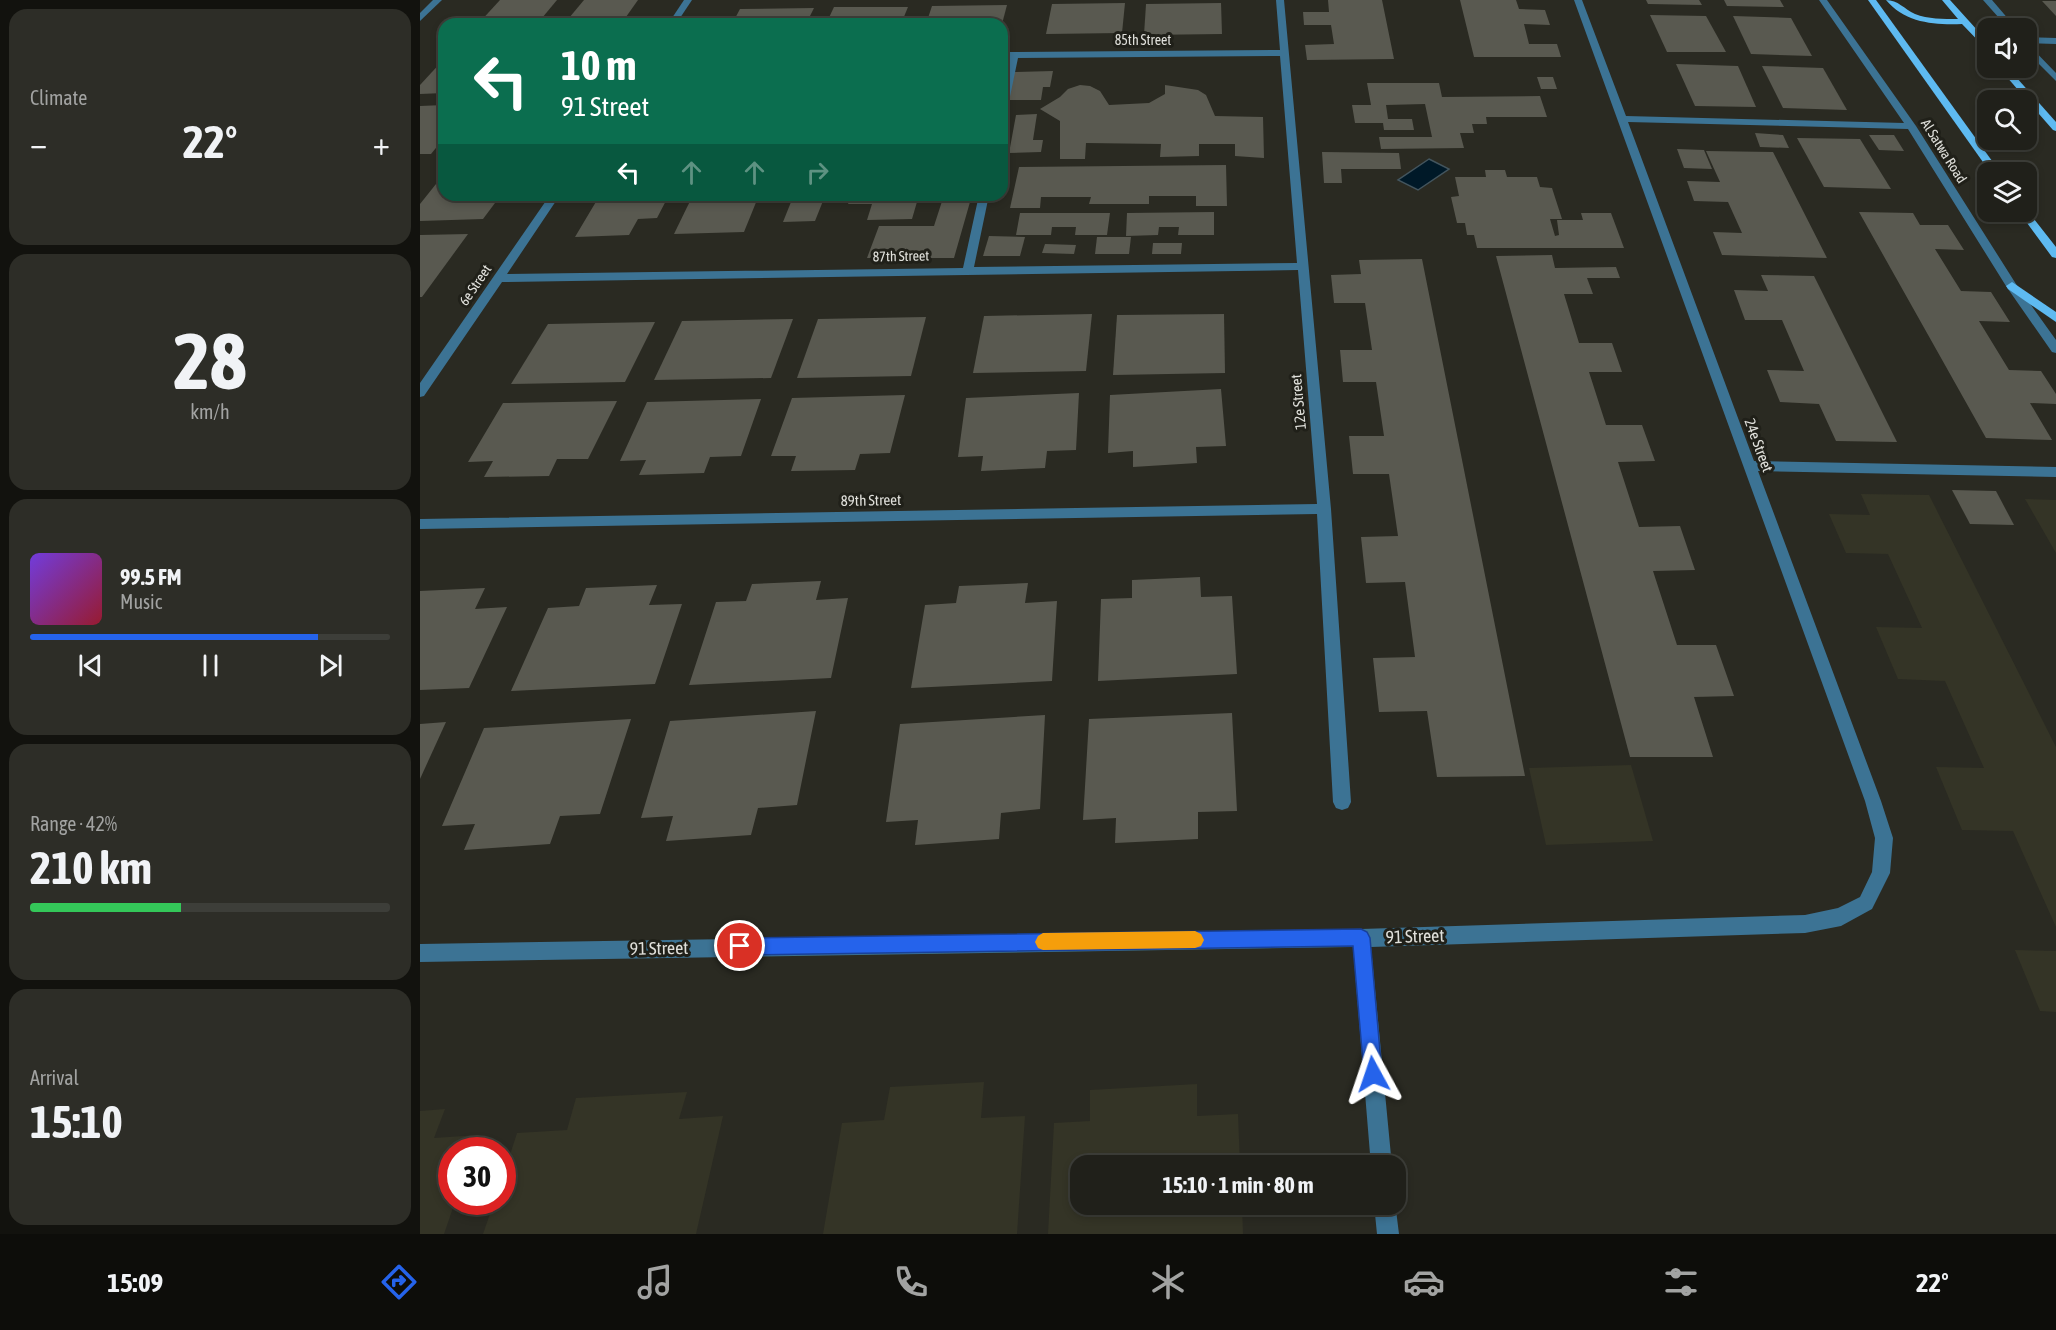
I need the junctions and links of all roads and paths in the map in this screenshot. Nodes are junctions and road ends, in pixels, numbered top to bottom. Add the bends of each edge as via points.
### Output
1 (438, 0) edge
2 (688, 0) edge
3 (1280, 0) edge
4 (1578, 0) edge
5 (1823, 0) edge
6 (1872, 0) edge
7 (1890, 0) edge
8 (1946, 0) edge
9 (1987, 0) edge
10 (420, 18) edge
11 (676, 18) edge
12 (2003, 18) edge
13 (1964, 21) junction
14 (1977, 36) edge
15 (2037, 40) edge
16 (2056, 41) edge
17 (1285, 53) junction
18 (1008, 55) edge
19 (1014, 55) junction
20 (2037, 57) edge
21 (2013, 78) edge
22 (2056, 78) edge
23 (1008, 83) edge
24 (1620, 119) junction
25 (1911, 126) junction
26 (2056, 128) edge
27 (1988, 162) edge
28 (551, 201) edge
29 (983, 201) edge
30 (2031, 222) edge
31 (2056, 255) edge
32 (1304, 266) junction
33 (968, 270) junction
34 (498, 278) junction
35 (2012, 286) junction
36 (2056, 318) edge
37 (2056, 349) edge
38 (420, 393) edge
39 (1749, 466) junction
40 (2056, 472) edge
41 (1323, 509) junction
42 (420, 524) edge
43 (1342, 802) dead end
44 (1866, 903) joint
45 (1361, 938) junction
46 (420, 953) edge
47 (1381, 1155) edge
48 (1386, 1215) edge
49 (1388, 1234) edge

1 - 10 street
2 - 11 street
3 - 17 street, 12e Street
4 - 24 street, 24e Street
5 - 25 street, Al Satwa Road
6 - 27 main road, Al Satwa Road
7 - 13 main road via 1899,10 1917,18
8 - 13 main road
9 - 12 street
13 - 14 main road
15 - 16 street
17 - 19 street, 85th Street
17 - 32 street, 12e Street
18 - 19 street, 85th Street
19 - 23 street
20 - 22 street
21 - 26 main road
24 - 25 street
24 - 39 street, 24e Street
25 - 35 street, Al Satwa Road
28 - 34 street, 6e Street
29 - 33 street
30 - 31 main road
32 - 33 street, 87th Street
32 - 41 street, 12e Street
33 - 34 street, 87th Street
34 - 38 street, 6e Street
35 - 36 main road
35 - 37 street, Al Satwa Road
39 - 40 street
39 - 44 street, 24e Street via 1884,838 1881,873
41 - 42 street, 89th Street
41 - 43 street, 12e Street
44 - 45 street, 91 Street via 1841,917 1805,924
45 - 46 street, 91 Street
45 - 47 street
48 - 49 street

